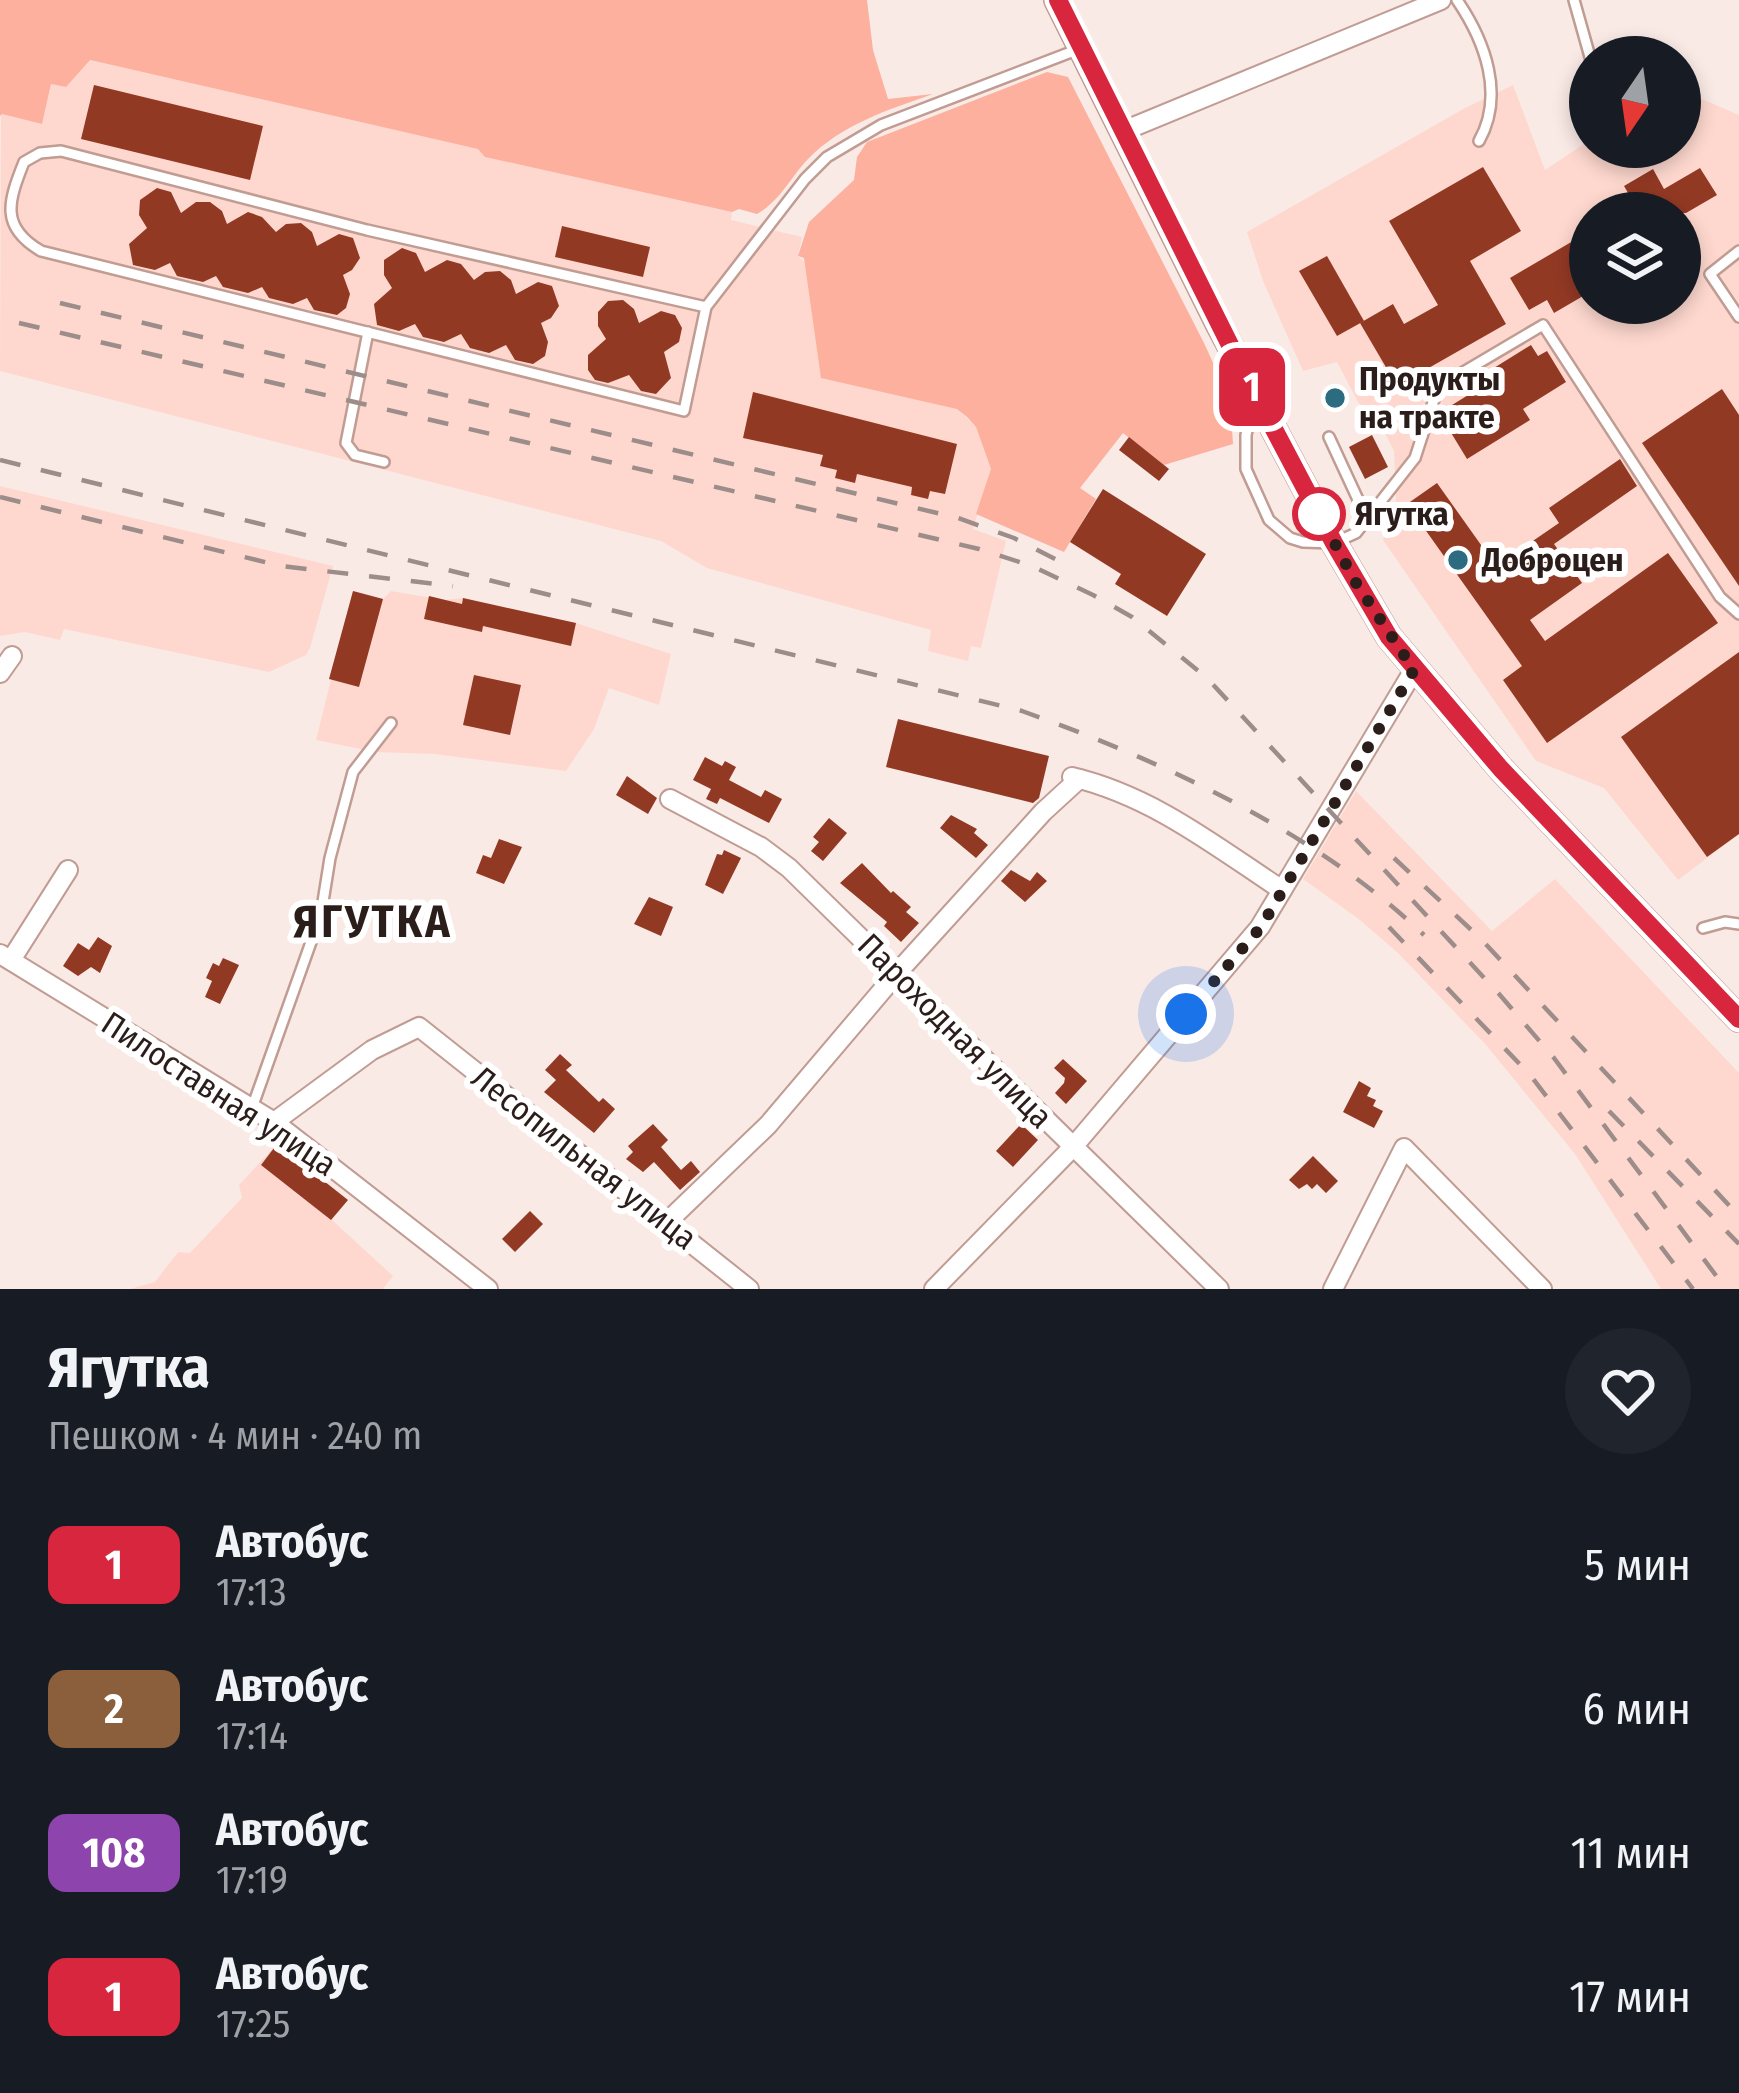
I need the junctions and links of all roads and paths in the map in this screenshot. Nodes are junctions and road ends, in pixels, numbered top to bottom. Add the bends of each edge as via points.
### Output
1 (1442, 0) edge
2 (1457, 0) edge
3 (1574, 0) edge
4 (1065, 2) edge
5 (1584, 36) edge
6 (1079, 49) junction
7 (1121, 133) junction
8 (1479, 141) dead end
9 (1739, 251) edge
10 (706, 307) junction
11 (1739, 317) edge
12 (368, 332) junction
13 (1255, 394) junction
14 (1328, 437) dead end
15 (384, 462) dead end
16 (1366, 519) junction
17 (1334, 543) junction
18 (1739, 614) edge
19 (12, 656) dead end
20 (1414, 670) junction
21 (0, 673) edge
22 (392, 723) dead end
23 (670, 799) dead end
24 (68, 870) dead end
25 (1282, 890) junction
26 (1739, 924) edge
27 (1703, 928) dead end
28 (6, 957) edge
29 (897, 974) junction
30 (1739, 1019) edge
31 (252, 1108) junction
32 (274, 1122) junction
33 (1073, 1147) junction
34 (665, 1223) junction
35 (488, 1289) edge
36 (749, 1289) edge
37 (934, 1289) edge
38 (1219, 1289) edge
39 (1333, 1289) edge
40 (1542, 1289) edge

1 - 7 street
2 - 8 lane via 1474,25 1493,94
3 - 5 lane
4 - 6 street
6 - 7 street
6 - 10 lane via 844,144 805,179
7 - 13 street
9 - 11 lane via 1710,274
10 - 12 lane via 684,411
10 - 12 lane via 61,151 24,162 10,223 41,251
12 - 15 lane via 346,443 356,455
13 - 17 street
13 - 17 lane via 1244,452 1269,520 1290,538
14 - 16 lane
16 - 17 lane
16 - 18 lane via 1415,458 1438,387 1543,325 1720,597
17 - 20 street
19 - 21 street
20 - 25 street
20 - 30 street
22 - 31 lane via 353,772 321,914
23 - 29 street, Пароходная улица via 789,868
24 - 28 street
25 - 29 street via 1151,804 1072,777
25 - 33 street via 1261,927
26 - 27 lane
28 - 31 street, Пилоставная улица
29 - 33 street, Пароходная улица
29 - 34 street via 768,1125
31 - 32 street, Пилоставная улица
32 - 34 street, Лесопильная улица via 372,1050 419,1027
32 - 35 street, Пилоставная улица
33 - 37 street
33 - 38 street, Пароходная улица
34 - 36 street, Лесопильная улица
39 - 40 street via 1404,1148

